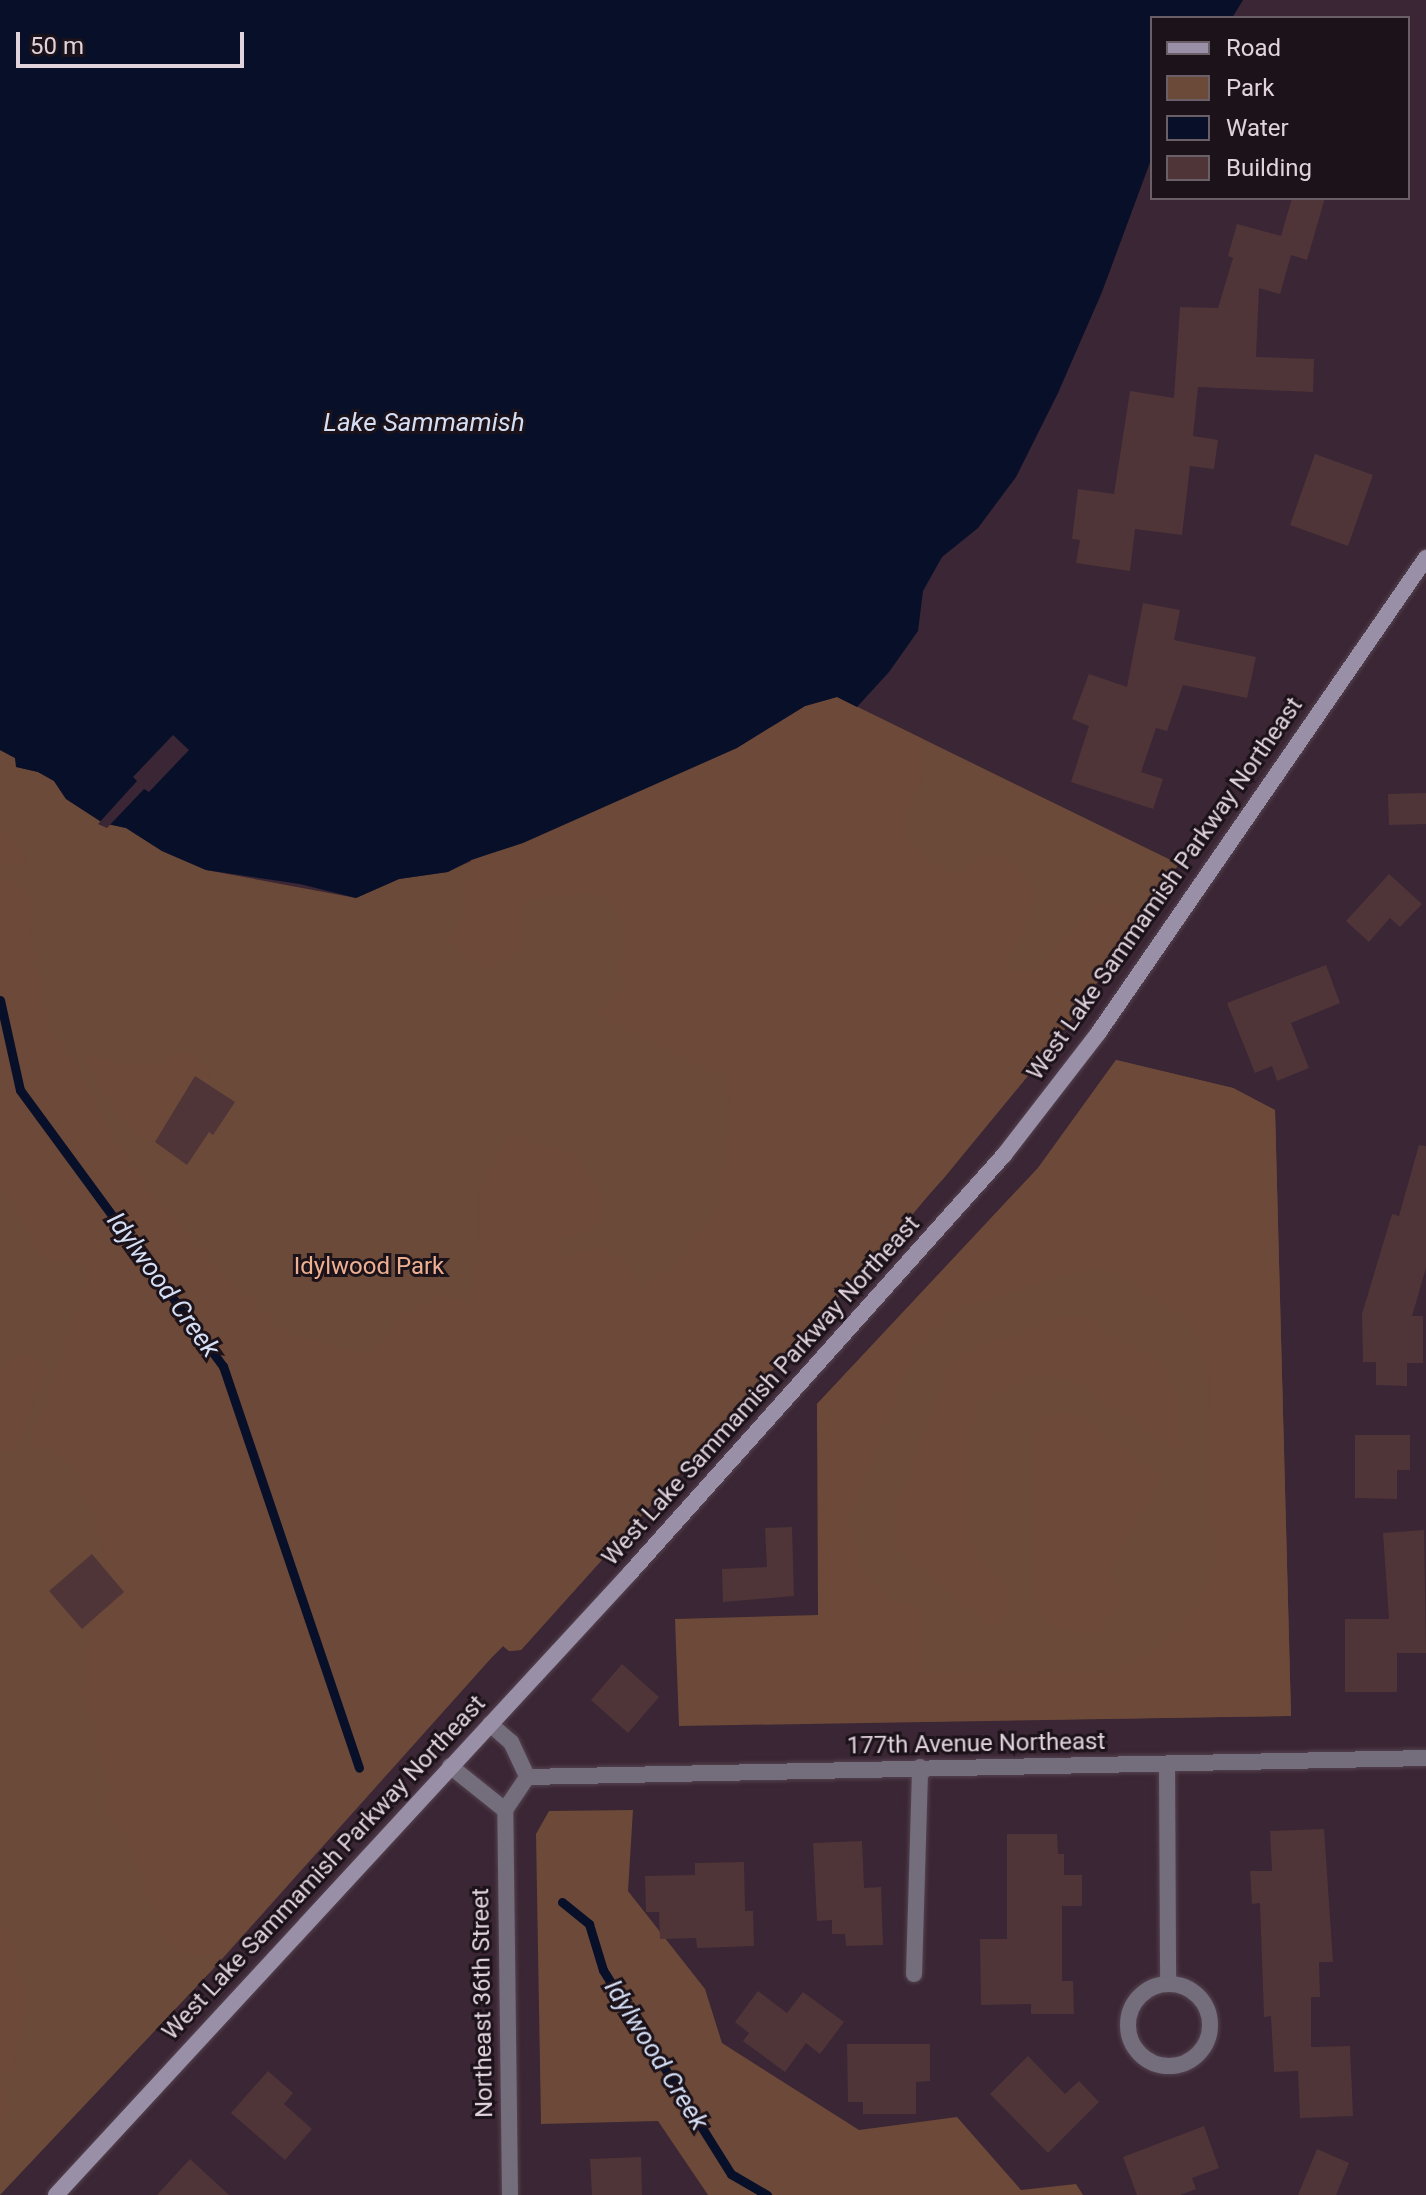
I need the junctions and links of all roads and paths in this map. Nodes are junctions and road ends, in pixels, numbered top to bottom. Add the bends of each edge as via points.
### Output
1 (1426, 558) edge
2 (490, 1724) junction
3 (1426, 1758) edge
4 (1167, 1765) junction
5 (450, 1766) junction
6 (920, 1767) junction
7 (527, 1777) junction
8 (505, 1810) junction
9 (914, 1974) dead end
10 (1168, 1983) junction
11 (56, 2195) edge
12 (510, 2195) edge

1 - 2 main road, West Lake Sammamish Parkway Northeast via 1099,1032 1004,1155
2 - 5 main road, West Lake Sammamish Parkway Northeast
2 - 7 street via 511,1742
3 - 4 street, 177th Avenue Northeast
4 - 6 street, 177th Avenue Northeast
4 - 10 street
5 - 8 street
5 - 11 main road, West Lake Sammamish Parkway Northeast
6 - 7 street, 177th Avenue Northeast
6 - 9 street
7 - 8 street
8 - 12 street, Northeast 36th Street
10 - 10 street via 1135,2001 1127,2025 1145,2058 1170,2066 1182,2064 1202,2048 1210,2024 1208,2011 1193,1991

